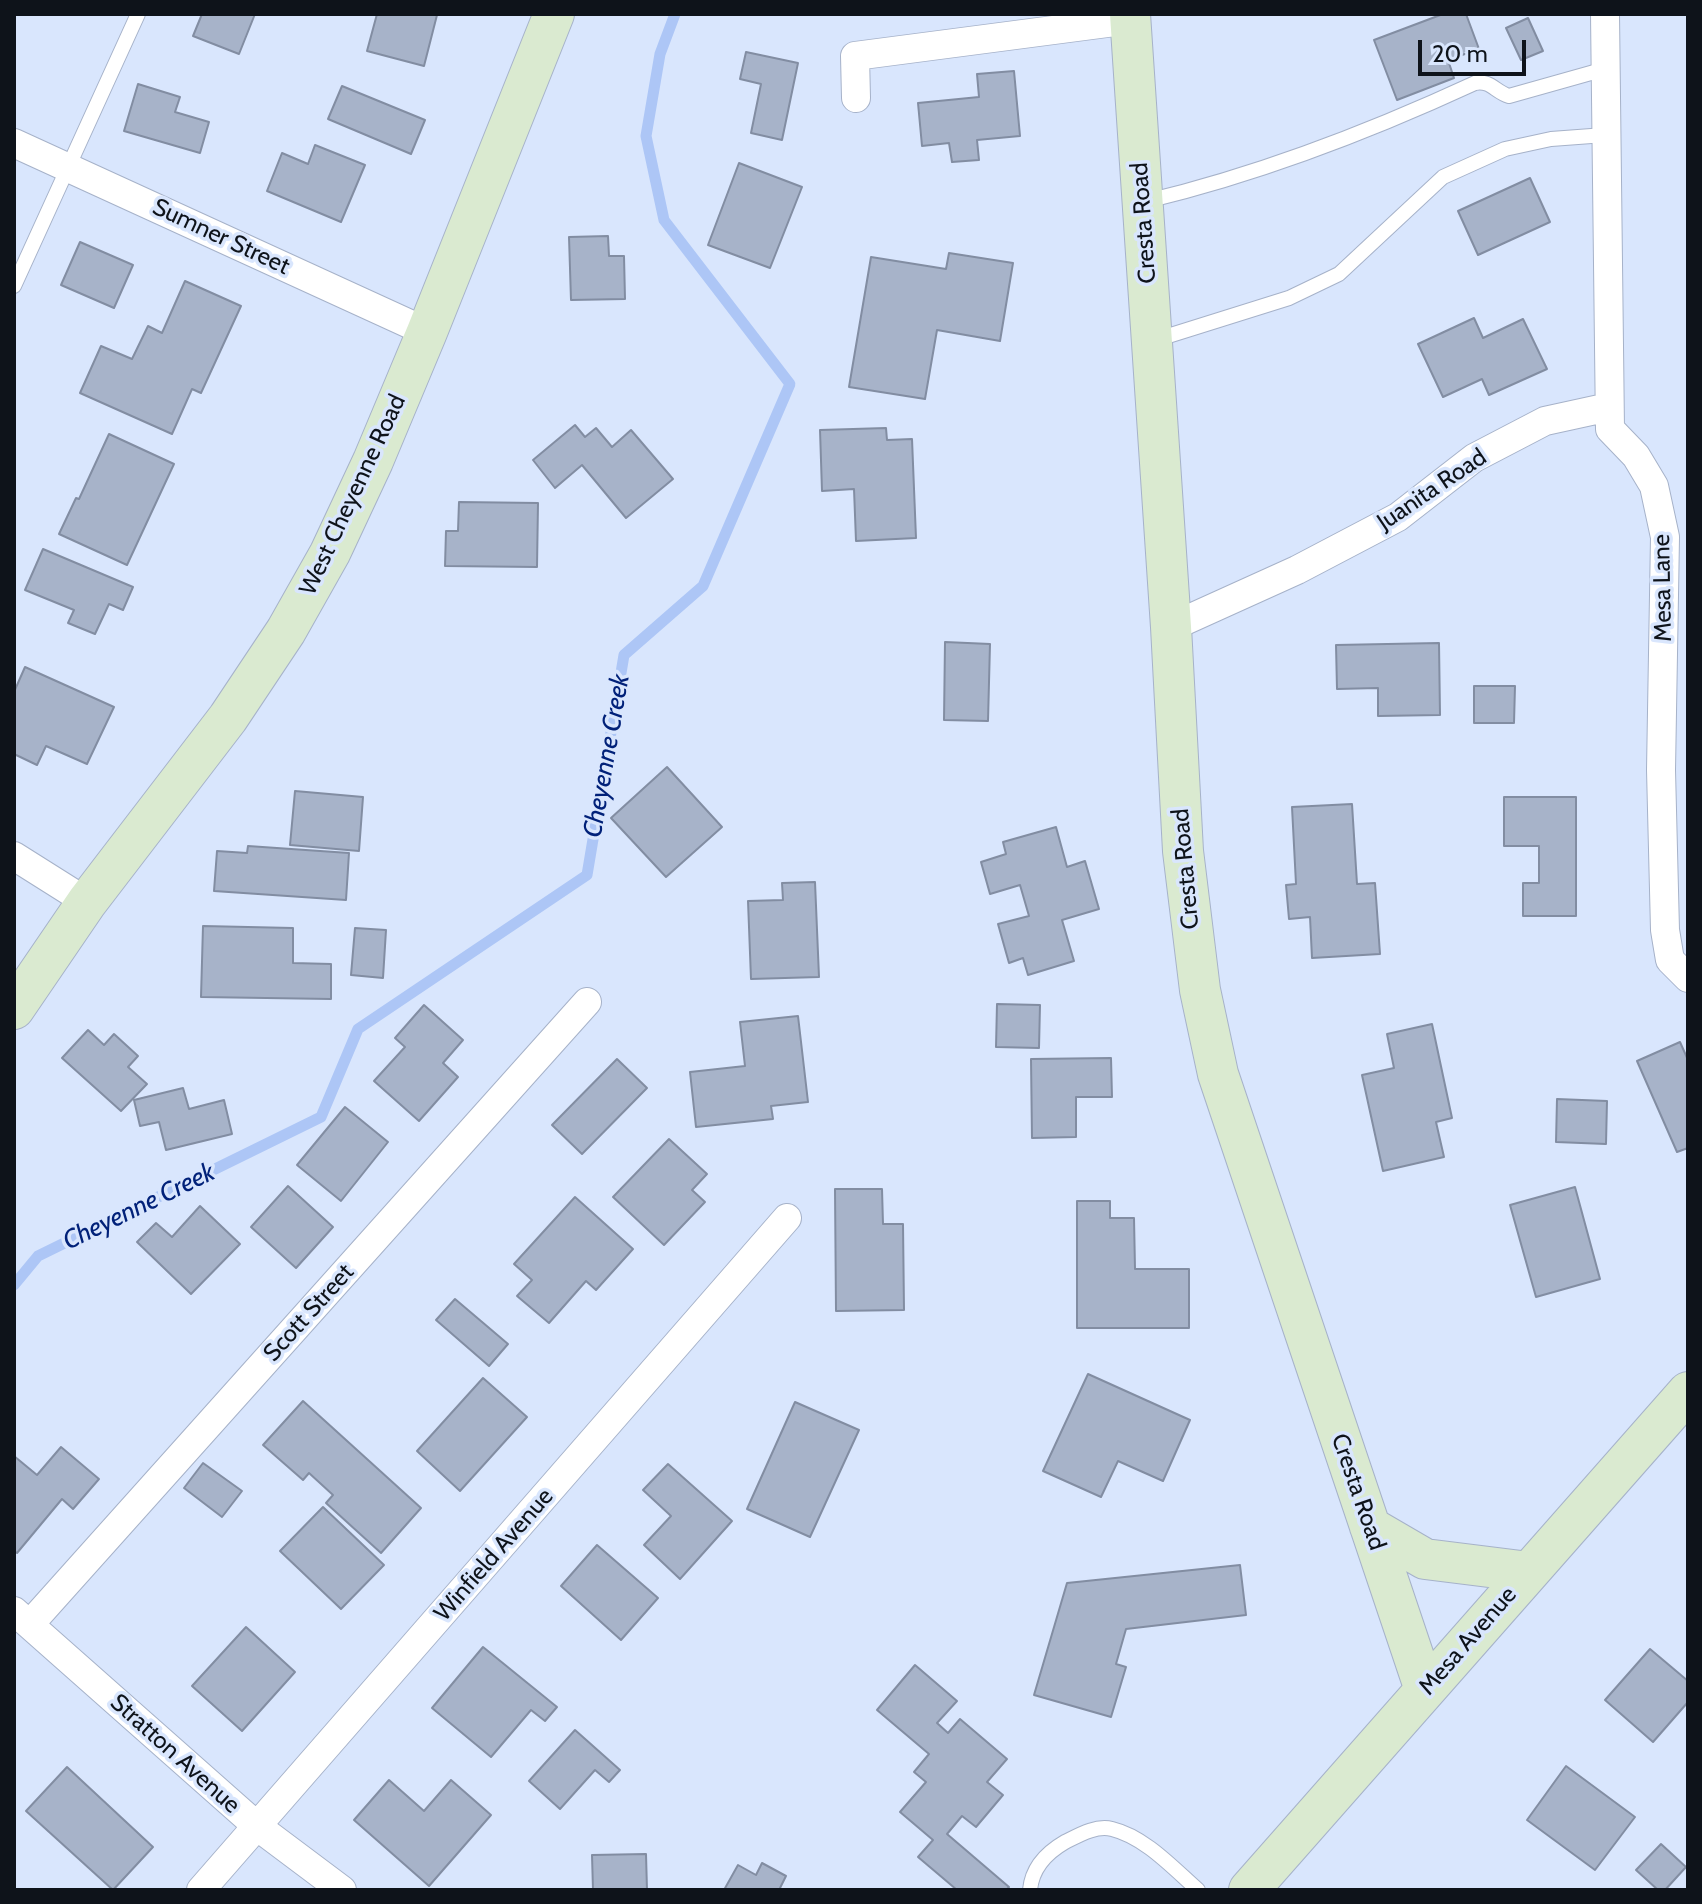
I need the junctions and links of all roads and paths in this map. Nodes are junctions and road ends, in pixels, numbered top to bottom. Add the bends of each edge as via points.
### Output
1 (138, 14) edge
2 (554, 14) edge
3 (1605, 14) edge
4 (1130, 17) edge
5 (1605, 69) junction
6 (856, 98) dead end
7 (1605, 135) junction
8 (14, 143) edge
9 (69, 168) junction
10 (1143, 202) junction
11 (14, 286) edge
12 (427, 332) junction
13 (1152, 341) junction
14 (1609, 407) junction
15 (1171, 627) junction
16 (14, 856) edge
17 (87, 902) junction
18 (1688, 978) edge
19 (587, 1002) dead end
20 (14, 1009) edge
21 (787, 1218) dead end
22 (1688, 1392) edge
23 (1370, 1527) junction
24 (1529, 1572) junction
25 (22, 1618) edge
26 (1425, 1690) junction
27 (258, 1827) junction
28 (201, 1890) edge
29 (342, 1890) edge
30 (1030, 1890) edge
31 (1198, 1890) edge
32 (1249, 1890) edge

1 - 9 lane
2 - 12 main road, West Cheyenne Road
3 - 5 street, Mesa Lane
4 - 6 street via 855,56
4 - 10 main road, Cresta Road
5 - 7 street, Mesa Lane
5 - 10 lane via 1509,96 1492,84 1475,83 1294,158
7 - 13 lane via 1505,149 1443,177 1339,274 1289,298
7 - 14 street, Mesa Lane
8 - 9 street, Sumner Street
9 - 11 lane
9 - 12 street, Sumner Street
10 - 13 main road, Cresta Road
12 - 17 main road, West Cheyenne Road via 330,553 286,631 228,718
13 - 15 main road, Cresta Road
14 - 15 street, Juanita Road via 1545,421 1474,458 1398,517
14 - 18 street, Mesa Lane via 1610,429 1636,456 1654,486 1665,537 1665,930 1670,960
15 - 23 main road, Cresta Road via 1190,924 1218,1074
16 - 17 street
17 - 20 main road, West Cheyenne Road
19 - 25 street, Scott Street
21 - 27 street, Winfield Avenue
22 - 24 main road, Mesa Avenue
23 - 24 main road via 1425,1559
23 - 26 main road, Cresta Road
24 - 26 main road, Mesa Avenue
25 - 27 street, Stratton Avenue
26 - 32 main road, Mesa Avenue
27 - 28 street, Winfield Avenue
27 - 29 street, Stratton Avenue
30 - 31 lane via 1031,1876 1050,1850 1086,1831 1110,1828 1146,1846

